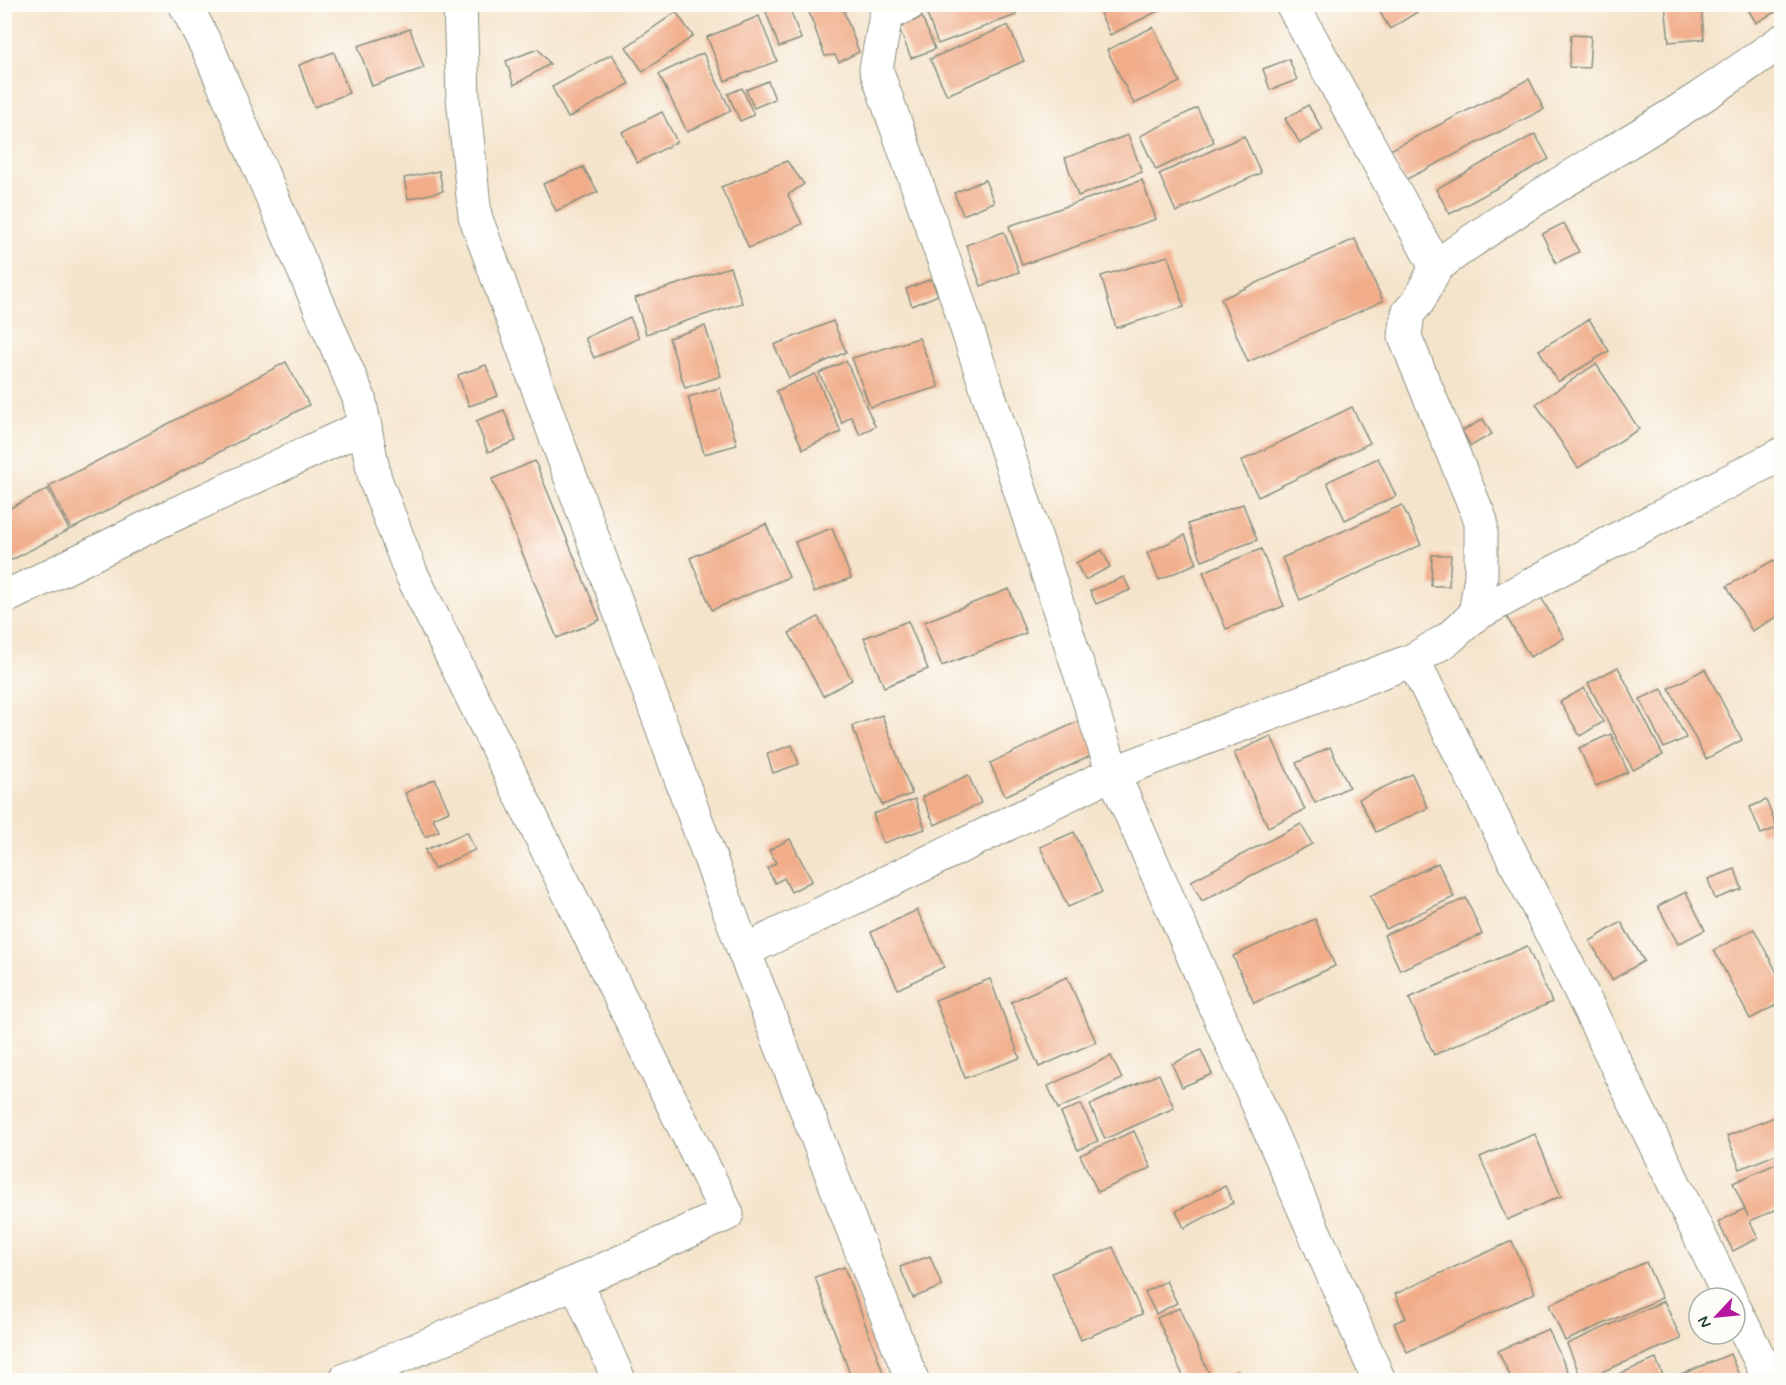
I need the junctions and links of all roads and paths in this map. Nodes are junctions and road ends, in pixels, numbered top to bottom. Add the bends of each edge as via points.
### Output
1 (185, 4) edge
2 (460, 4) edge
3 (909, 4) edge
4 (1292, 4) edge
5 (1782, 41) edge
6 (1436, 267) junction
7 (365, 426) junction
8 (1782, 454) edge
9 (4, 598) edge
10 (1475, 615) junction
11 (1413, 660) junction
12 (1113, 773) junction
13 (744, 951) junction
14 (576, 1282) junction
15 (1724, 1286) edge
16 (1747, 1333) edge
17 (345, 1380) edge
18 (619, 1380) edge
19 (912, 1380) edge
20 (1379, 1380) edge
21 (1770, 1380) edge

1 - 7 street via 311,283 359,398
2 - 13 street via 475,216
3 - 12 street via 886,15 876,69 953,286
4 - 6 street
5 - 6 street
6 - 10 street via 1408,313 1405,337 1481,521 1481,576
7 - 9 street
7 - 14 street via 375,479 411,573 727,1214
8 - 10 street
10 - 11 street via 1448,639
11 - 12 street
11 - 15 street
12 - 13 street
12 - 20 street
13 - 19 street
14 - 17 street
14 - 18 street
16 - 21 street

